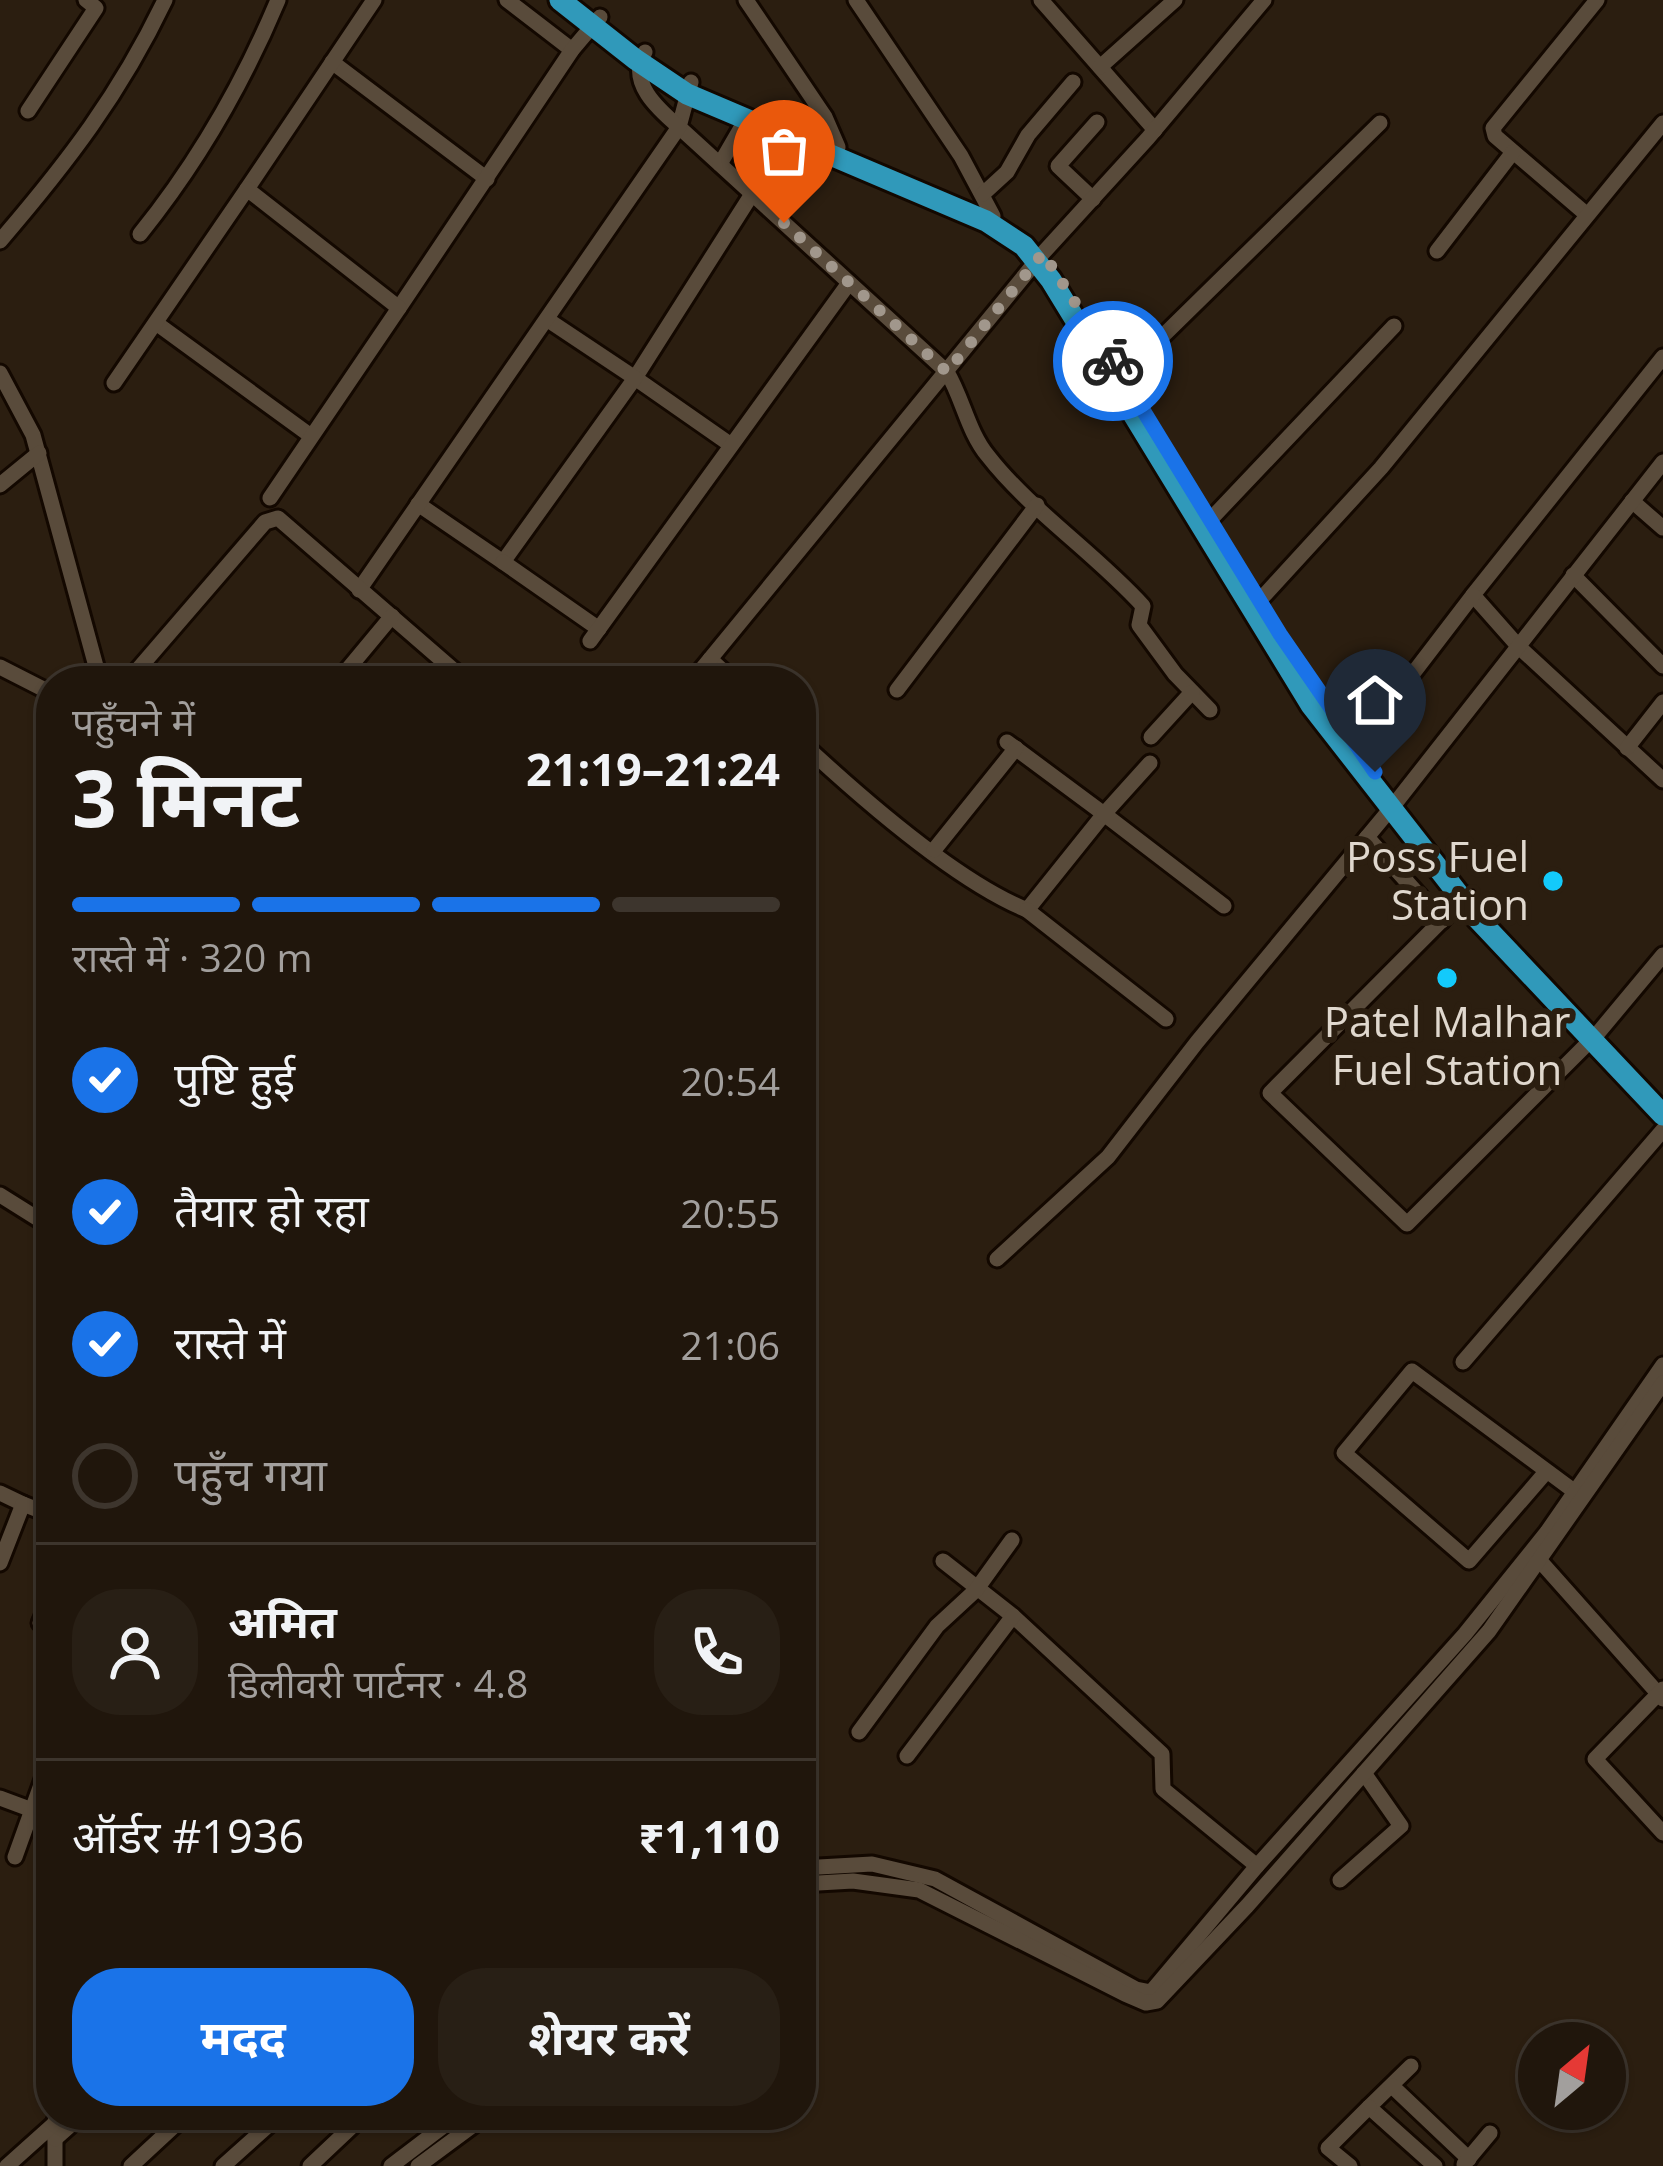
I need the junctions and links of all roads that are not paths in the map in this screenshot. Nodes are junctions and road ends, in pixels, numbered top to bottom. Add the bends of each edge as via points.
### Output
1 (86, 0) edge
2 (165, 0) edge
3 (278, 0) edge
4 (374, 0) edge
5 (507, 0) edge
6 (560, 0) edge
7 (577, 0) edge
8 (746, 0) edge
9 (856, 0) edge
10 (1175, 0) edge
11 (1264, 0) edge
12 (1597, 0) edge
13 (1045, 1) edge
14 (596, 21) junction
15 (572, 50) junction
16 (642, 57) junction
17 (332, 62) junction
18 (1100, 67) junction
19 (1073, 82) dead end
20 (689, 88) junction
21 (28, 111) dead end
22 (745, 121) junction
23 (1096, 122) dead end
24 (1380, 123) dead end
25 (1663, 123) edge
26 (679, 127) junction
27 (1155, 130) junction
28 (838, 147) junction
29 (1514, 152) junction
30 (720, 164) junction
31 (488, 179) junction
32 (247, 189) junction
33 (752, 194) junction
34 (983, 194) junction
35 (1093, 199) junction
36 (1586, 214) junction
37 (993, 216) junction
38 (140, 234) dead end
39 (0, 241) edge
40 (1437, 251) dead end
41 (1041, 257) junction
42 (849, 283) junction
43 (399, 308) junction
44 (548, 320) junction
45 (1082, 321) junction
46 (156, 323) junction
47 (1394, 326) dead end
48 (1663, 357) edge
49 (947, 372) junction
50 (1651, 373) junction
51 (0, 374) edge
52 (1122, 376) junction
53 (635, 378) junction
54 (114, 383) dead end
55 (1663, 386) edge
56 (311, 436) junction
57 (731, 445) junction
58 (38, 453) junction
59 (1663, 462) edge
60 (0, 485) edge
61 (270, 498) dead end
62 (1632, 501) junction
63 (418, 504) junction
64 (1037, 505) junction
65 (1210, 520) junction
66 (1663, 528) edge
67 (503, 562) junction
68 (1573, 574) junction
69 (359, 590) junction
70 (1473, 596) junction
71 (1260, 600) junction
72 (392, 616) junction
73 (1272, 632) junction
74 (1519, 647) junction
75 (710, 659) junction
76 (96, 666) edge
77 (141, 666) edge
78 (350, 666) edge
79 (449, 666) edge
80 (704, 666) edge
81 (718, 666) edge
82 (1663, 666) edge
83 (0, 667) edge
84 (36, 685) edge
85 (897, 690) dead end
86 (1192, 692) junction
87 (1663, 703) edge
88 (1210, 710) dead end
89 (1151, 736) dead end
90 (1352, 742) junction
91 (1627, 748) junction
92 (816, 756) edge
93 (1150, 764) dead end
94 (1663, 780) edge
95 (1393, 806) junction
96 (1104, 814) junction
97 (1367, 837) junction
98 (934, 850) junction
99 (1466, 897) junction
100 (1224, 906) dead end
101 (1027, 910) junction
102 (1442, 922) junction
103 (1663, 955) edge
104 (1166, 1019) dead end
105 (1595, 1036) junction
106 (1663, 1101) edge
107 (1663, 1115) edge
108 (1663, 1130) edge
109 (0, 1195) edge
110 (36, 1218) edge
111 (997, 1259) dead end
112 (1463, 1362) dead end
113 (1663, 1365) edge
114 (1663, 1383) edge
115 (1546, 1472) junction
116 (0, 1493) edge
117 (1580, 1496) junction
118 (23, 1504) junction
119 (36, 1509) edge
120 (1012, 1540) dead end
121 (943, 1561) dead end
122 (1540, 1562) junction
123 (0, 1563) edge
124 (976, 1590) junction
125 (1013, 1616) junction
126 (1661, 1694) edge
127 (860, 1732) dead end
128 (907, 1756) dead end
129 (1364, 1773) junction
130 (0, 1798) edge
131 (36, 1798) edge
132 (32, 1809) junction
133 (36, 1811) edge
134 (1295, 1824) junction
135 (1663, 1833) edge
136 (1309, 1836) junction
137 (15, 1857) dead end
138 (1257, 1866) junction
139 (816, 1867) edge
140 (1340, 1880) dead end
141 (816, 1883) edge
142 (1411, 2066) dead end
143 (1392, 2086) junction
144 (1370, 2107) junction
145 (51, 2130) edge
146 (56, 2130) edge
147 (170, 2130) edge
148 (263, 2130) edge
149 (341, 2130) edge
150 (347, 2130) edge
151 (438, 2130) edge
152 (467, 2130) edge
153 (344, 2133) junction
154 (1490, 2133) dead end
155 (1466, 2162) edge
156 (7, 2166) edge
157 (56, 2166) edge
158 (131, 2166) edge
159 (223, 2166) edge
160 (310, 2166) edge
161 (391, 2166) edge
162 (418, 2166) edge
163 (1350, 2166) edge
164 (1435, 2166) edge

1 - 21 street via 96,8
2 - 39 street via 101,116
3 - 38 street via 216,129
4 - 17 street
5 - 15 street
6 - 14 highway
7 - 14 highway
8 - 28 street
9 - 34 street
10 - 18 street
11 - 27 street
12 - 29 street via 1493,125
13 - 18 street
14 - 15 street
14 - 16 highway
15 - 31 street
16 - 20 highway
16 - 26 street via 650,102
17 - 31 street
17 - 32 street
18 - 27 street
19 - 34 street
20 - 22 highway
20 - 26 street
20 - 28 highway
22 - 30 street
22 - 41 highway via 986,221
23 - 35 street via 1058,166
24 - 52 street
25 - 36 street
26 - 30 street
26 - 44 street
27 - 35 street
28 - 37 highway
29 - 36 street
29 - 40 street
30 - 33 street
31 - 43 street
32 - 43 street
32 - 46 street
33 - 42 street
33 - 53 street
34 - 37 street
35 - 41 street
36 - 71 street via 1381,468
37 - 41 highway via 1029,238
41 - 45 highway
41 - 49 street
42 - 49 street
42 - 57 street
43 - 56 street
44 - 53 street
44 - 63 street
45 - 52 highway
45 - 73 highway
46 - 54 street
46 - 56 street
47 - 65 street
48 - 50 street
49 - 64 street via 986,455
49 - 75 street
50 - 55 street
50 - 70 street
51 - 58 street
52 - 65 highway
53 - 57 street
53 - 67 street
56 - 61 street
57 - 67 street via 594,635
58 - 60 street
58 - 76 street
59 - 62 street
62 - 66 street
62 - 68 street
63 - 67 street
63 - 69 street
64 - 85 street
64 - 86 street via 1143,606 1139,626
65 - 71 highway
68 - 74 street
68 - 82 street
69 - 72 street
69 - 77 street via 278,518 266,522
70 - 74 street
70 - 90 street
71 - 73 highway
72 - 78 street
72 - 79 street
73 - 90 highway
73 - 95 highway via 1311,705
74 - 91 street
74 - 95 street
75 - 80 street
75 - 81 street
83 - 84 street
86 - 88 street
86 - 89 street
87 - 91 street
90 - 95 highway
91 - 94 street
92 - 98 street
93 - 96 street
95 - 97 street
95 - 99 highway
96 - 98 street via 1012,745
96 - 100 street
96 - 101 street
97 - 102 street
97 - 111 street via 1108,1157
98 - 101 street
99 - 102 street
99 - 105 highway
101 - 104 street
102 - 105 street via 1270,1093 1407,1224
103 - 105 street
105 - 106 highway
105 - 107 highway
108 - 112 street
109 - 110 street
113 - 117 street
114 - 117 street
115 - 115 street via 1412,1371 1343,1454 1469,1561
115 - 117 street
116 - 118 street
117 - 122 street
117 - 134 street
118 - 119 street
118 - 123 street
120 - 124 street
121 - 124 street
122 - 126 street
122 - 129 street
124 - 125 street
124 - 127 street via 937,1626
125 - 128 street
125 - 138 street via 1162,1754 1163,1789
126 - 135 street via 1595,1759
129 - 136 street
129 - 140 street via 1401,1826
130 - 132 street
131 - 132 street
132 - 133 street
132 - 137 street
134 - 136 street
134 - 138 street
136 - 141 street via 1179,1981 1146,2003 919,1890
138 - 139 street via 1151,1992 935,1879 872,1864
142 - 143 street
143 - 144 street
143 - 155 street
144 - 163 street via 1328,2147
144 - 164 street
145 - 156 street
146 - 157 street
147 - 158 street
148 - 159 street
149 - 153 street
150 - 153 street
151 - 161 street
152 - 162 street
153 - 160 street
154 - 155 street

